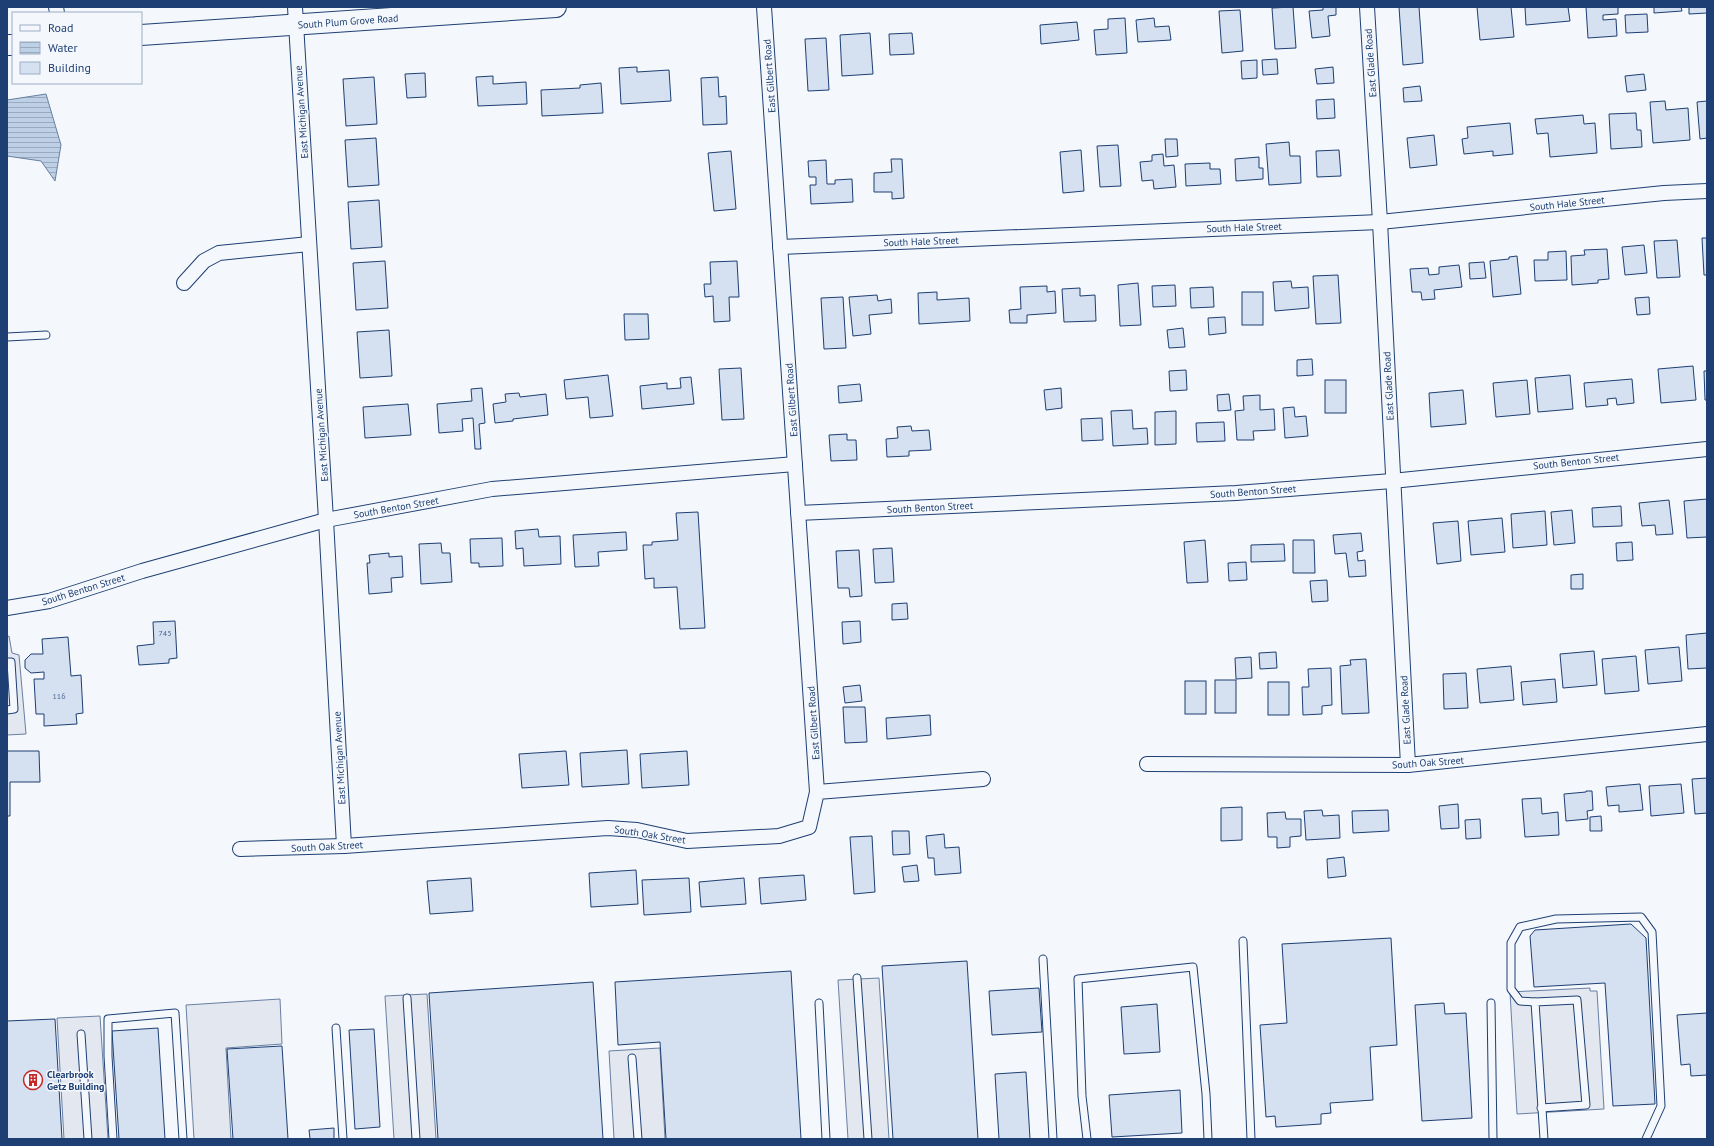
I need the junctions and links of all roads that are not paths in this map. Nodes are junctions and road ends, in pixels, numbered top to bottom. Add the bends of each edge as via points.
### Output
1 (556, 7) edge
2 (764, 7) edge
3 (1366, 7) edge
4 (295, 16) edge
5 (142, 35) edge
6 (1707, 191) edge
7 (1380, 222) junction
8 (309, 244) junction
9 (780, 247) junction
10 (184, 283) dead end
11 (46, 335) dead end
12 (7, 336) edge
13 (1707, 449) edge
14 (795, 464) junction
15 (1392, 481) junction
16 (798, 513) junction
17 (326, 520) junction
18 (7, 608) edge
19 (7, 662) edge
20 (7, 710) edge
21 (1707, 734) edge
22 (1147, 764) dead end
23 (1408, 765) junction
24 (983, 779) dead end
25 (817, 792) junction
26 (344, 846) junction
27 (240, 849) dead end
28 (1243, 941) dead end
29 (1042, 960) dead end
30 (857, 978) dead end
31 (407, 998) dead end
32 (1535, 1002) junction
33 (819, 1003) dead end
34 (1491, 1003) dead end
35 (336, 1028) dead end
36 (81, 1034) dead end
37 (632, 1058) dead end
38 (1541, 1108) junction
39 (88, 1139) edge
40 (113, 1139) edge
41 (183, 1139) edge
42 (343, 1139) edge
43 (416, 1139) edge
44 (638, 1139) edge
45 (826, 1139) edge
46 (868, 1139) edge
47 (1053, 1139) edge
48 (1087, 1139) edge
49 (1208, 1139) edge
50 (1251, 1139) edge
51 (1493, 1139) edge
52 (1544, 1139) edge
53 (1646, 1139) edge

1 - 4 main road, South Plum Grove Road
2 - 9 street, East Gilbert Road
3 - 7 street, East Glade Road
4 - 5 main road, South Plum Grove Road
4 - 8 street, East Michigan Avenue
6 - 7 street, South Hale Street via 1664,193
7 - 9 street, South Hale Street
7 - 15 street, East Glade Road
8 - 10 street via 219,253 204,261
8 - 17 street, East Michigan Avenue
9 - 14 street, East Gilbert Road
11 - 12 lane
13 - 15 street, South Benton Street
14 - 16 street, East Gilbert Road
14 - 17 street, South Benton Street via 492,489
15 - 16 street, South Benton Street via 1236,493
15 - 23 street, East Glade Road
16 - 25 street, East Gilbert Road
17 - 18 street, South Benton Street via 142,571 49,601
17 - 26 street, East Michigan Avenue
19 - 20 lane via 11,662 14,709
21 - 23 street, South Oak Street
22 - 23 street, South Oak Street
24 - 25 street
25 - 26 street, South Oak Street via 809,827 779,836 687,841 637,830 608,828
26 - 27 street, South Oak Street
28 - 50 lane
29 - 47 lane
30 - 46 lane
31 - 43 lane
32 - 38 lane
32 - 38 lane via 1578,1000 1586,1105
32 - 53 lane via 1520,1001 1511,989 1511,943 1520,927 1556,919 1641,917 1652,932 1661,1106
33 - 45 lane
34 - 51 lane
35 - 42 lane
36 - 39 lane
37 - 44 lane
38 - 52 lane
40 - 41 lane via 108,1019 175,1013
48 - 49 lane via 1082,1096 1078,979 1193,967

